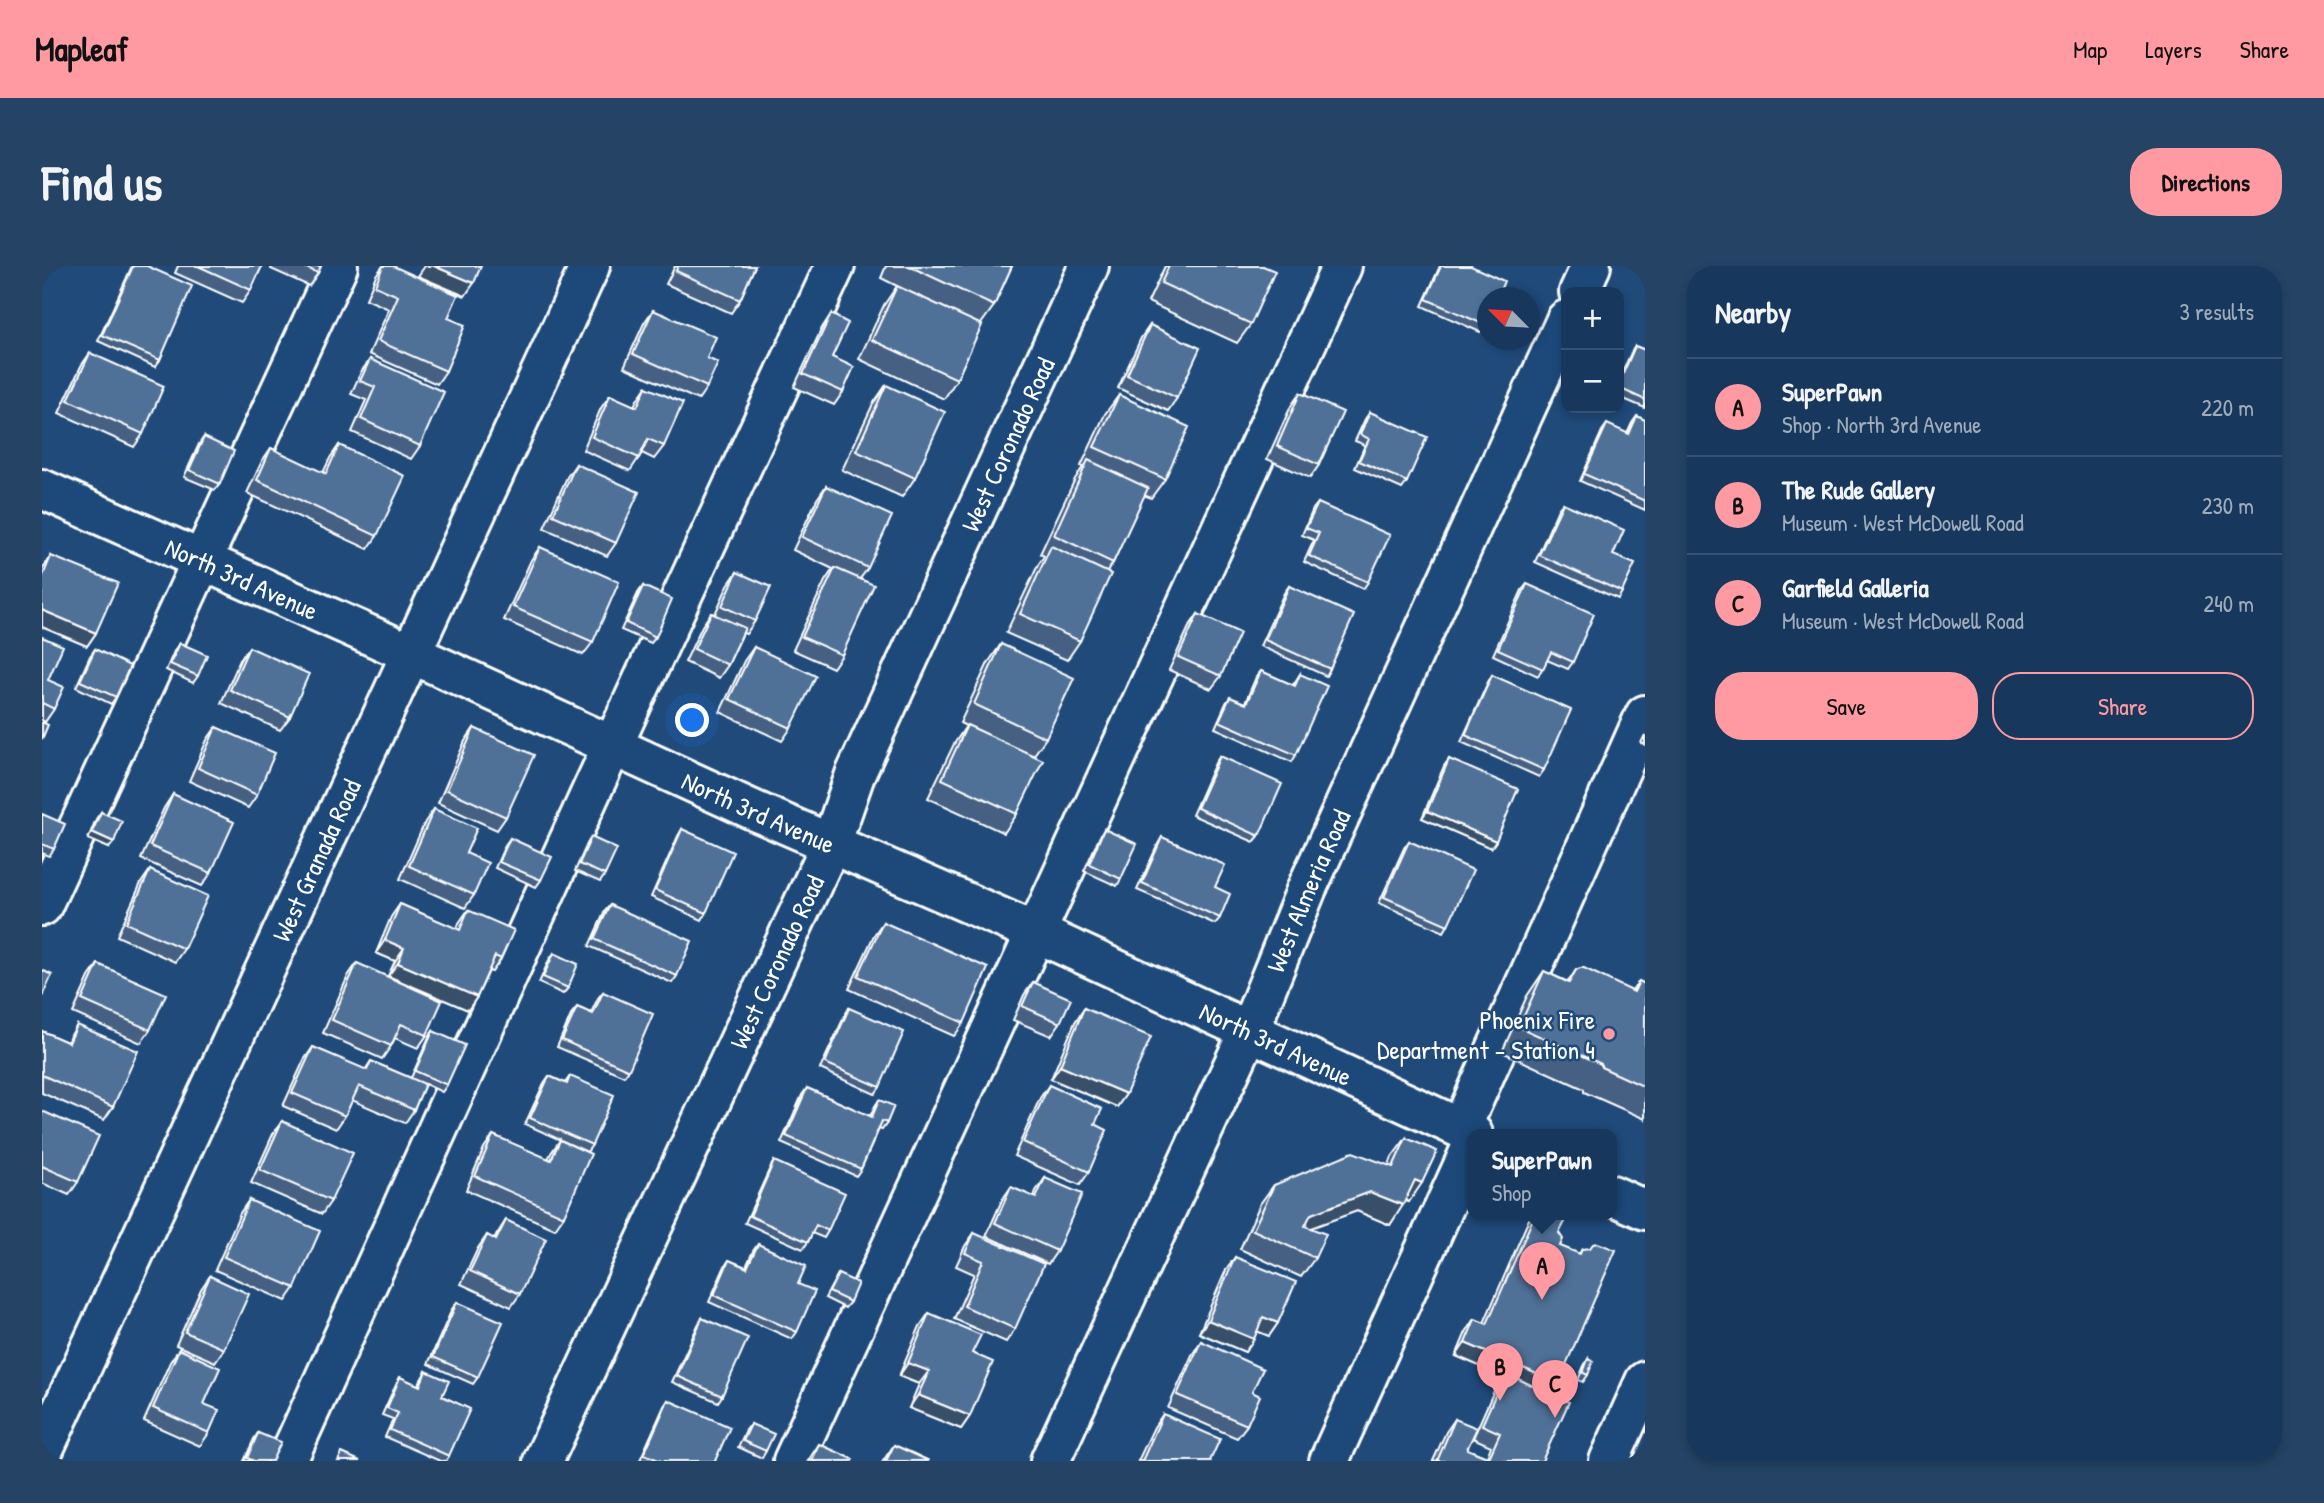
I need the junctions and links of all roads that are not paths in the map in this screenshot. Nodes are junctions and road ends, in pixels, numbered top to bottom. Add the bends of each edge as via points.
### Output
1 (338, 266) edge
2 (590, 266) edge
3 (835, 266) edge
4 (1089, 266) edge
5 (1342, 266) edge
6 (1591, 266) edge
7 (1581, 287) edge
8 (1561, 331) edge
9 (42, 489) edge
10 (201, 561) junction
11 (412, 654) junction
12 (1645, 715) edge
13 (612, 747) junction
14 (831, 844) junction
15 (42, 906) edge
16 (1037, 933) junction
17 (1249, 1031) junction
18 (1472, 1129) edge
19 (1467, 1135) edge
20 (1467, 1141) edge
21 (1617, 1197) edge
22 (1645, 1210) edge
23 (1645, 1381) edge
24 (48, 1454) edge
25 (288, 1461) edge
26 (543, 1461) edge
27 (793, 1461) edge
28 (1050, 1461) edge
29 (1329, 1461) edge
30 (1609, 1461) edge

1 - 10 street
2 - 11 street, West Granada Road
3 - 13 street
4 - 14 street, West Coronado Road via 855,775
5 - 16 street
6 - 7 street
8 - 17 street, West Almeria Road via 1307,888
9 - 10 street, North 3rd Avenue
10 - 11 street, North 3rd Avenue
10 - 15 street
11 - 13 street, North 3rd Avenue
11 - 24 street, West Granada Road
12 - 18 street
13 - 14 street, North 3rd Avenue
13 - 25 street
14 - 16 street, North 3rd Avenue
14 - 26 street, West Coronado Road
16 - 17 street, North 3rd Avenue
16 - 27 street
17 - 19 street, North 3rd Avenue
17 - 28 street, West Almeria Road
20 - 29 street
21 - 22 street
23 - 30 street

